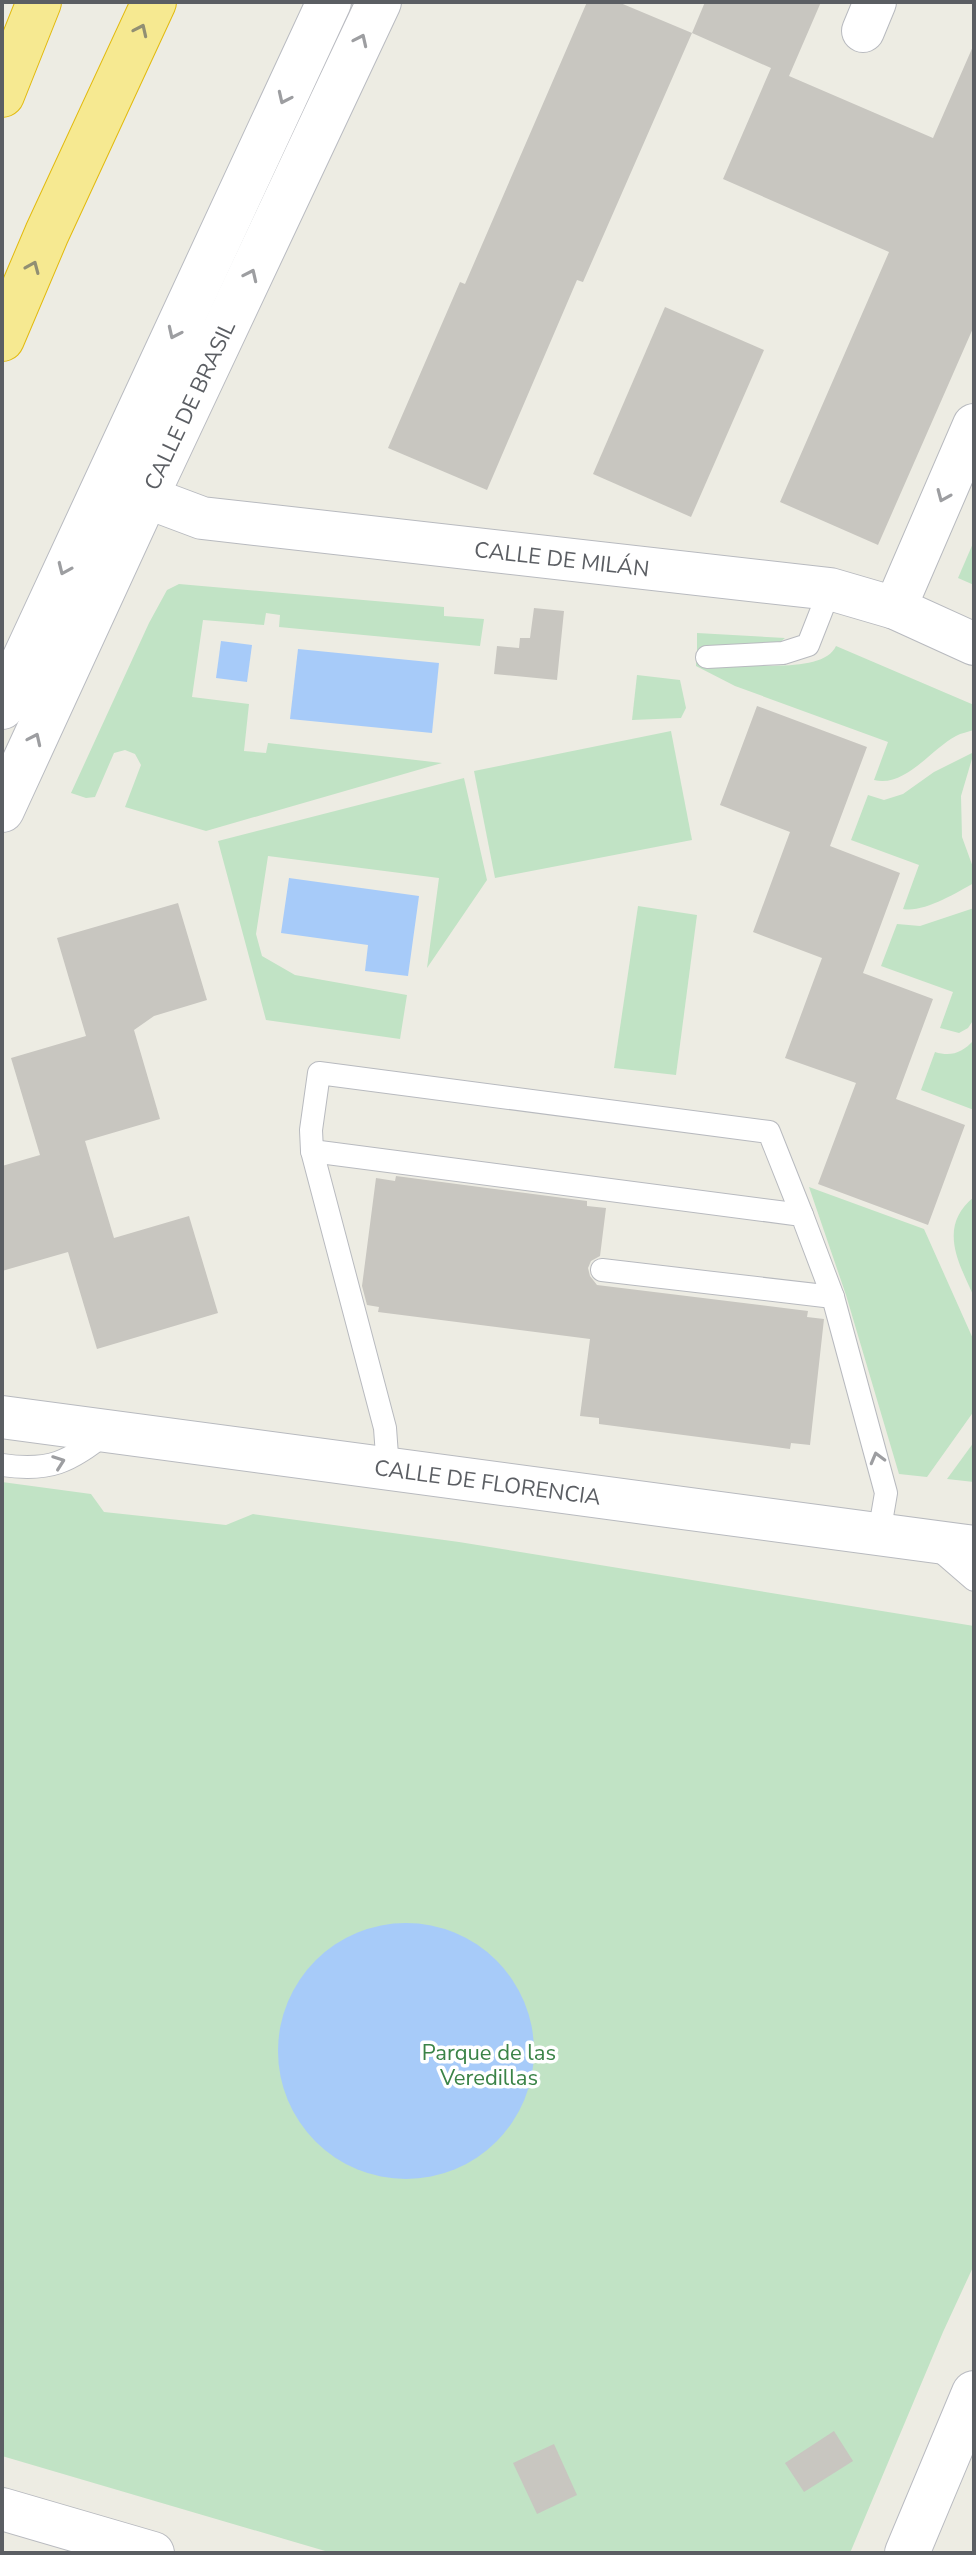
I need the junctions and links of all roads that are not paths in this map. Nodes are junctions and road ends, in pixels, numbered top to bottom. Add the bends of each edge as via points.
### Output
1 (39, 2) edge
2 (154, 2) edge
3 (329, 2) edge
4 (379, 2) edge
5 (2, 95) edge
6 (2, 339) edge
7 (974, 425) edge
8 (146, 497) junction
9 (830, 589) junction
10 (895, 608) junction
11 (974, 644) edge
12 (707, 657) dead end
13 (2, 707) edge
14 (2, 810) edge
15 (312, 1151) junction
16 (802, 1215) junction
17 (602, 1270) dead end
18 (833, 1297) junction
19 (2, 1417) edge
20 (108, 1432) junction
21 (2, 1465) edge
22 (388, 1469) junction
23 (879, 1534) junction
24 (930, 1542) junction
25 (974, 1547) edge
26 (974, 1580) edge
27 (974, 2393) edge
28 (2, 2509) edge
29 (153, 2553) edge
30 (907, 2553) edge

1 - 5 highway
6 -> 2 highway
3 -> 13 street, CALLE DE BRASIL
8 -> 4 street, CALLE DE BRASIL
7 -> 10 street
8 - 9 street, CALLE DE MILÁN via 202,518
14 -> 8 street, CALLE DE BRASIL
9 - 10 street, CALLE DE MILÁN
9 - 12 lane via 808,645 783,653
10 - 11 street, CALLE DE MILÁN
15 - 16 lane
15 - 16 lane via 319,1073 769,1132
15 - 22 lane via 385,1428
16 - 18 lane
17 - 18 lane
23 -> 18 lane via 886,1493
19 - 20 street, CALLE DE FLORENCIA
21 -> 20 lane via 56,1465
20 - 22 street, CALLE DE FLORENCIA
22 - 23 street, CALLE DE FLORENCIA
23 - 24 street, CALLE DE FLORENCIA
24 - 25 street, CALLE DE FLORENCIA
24 - 26 lane
27 - 30 street
28 - 29 street

